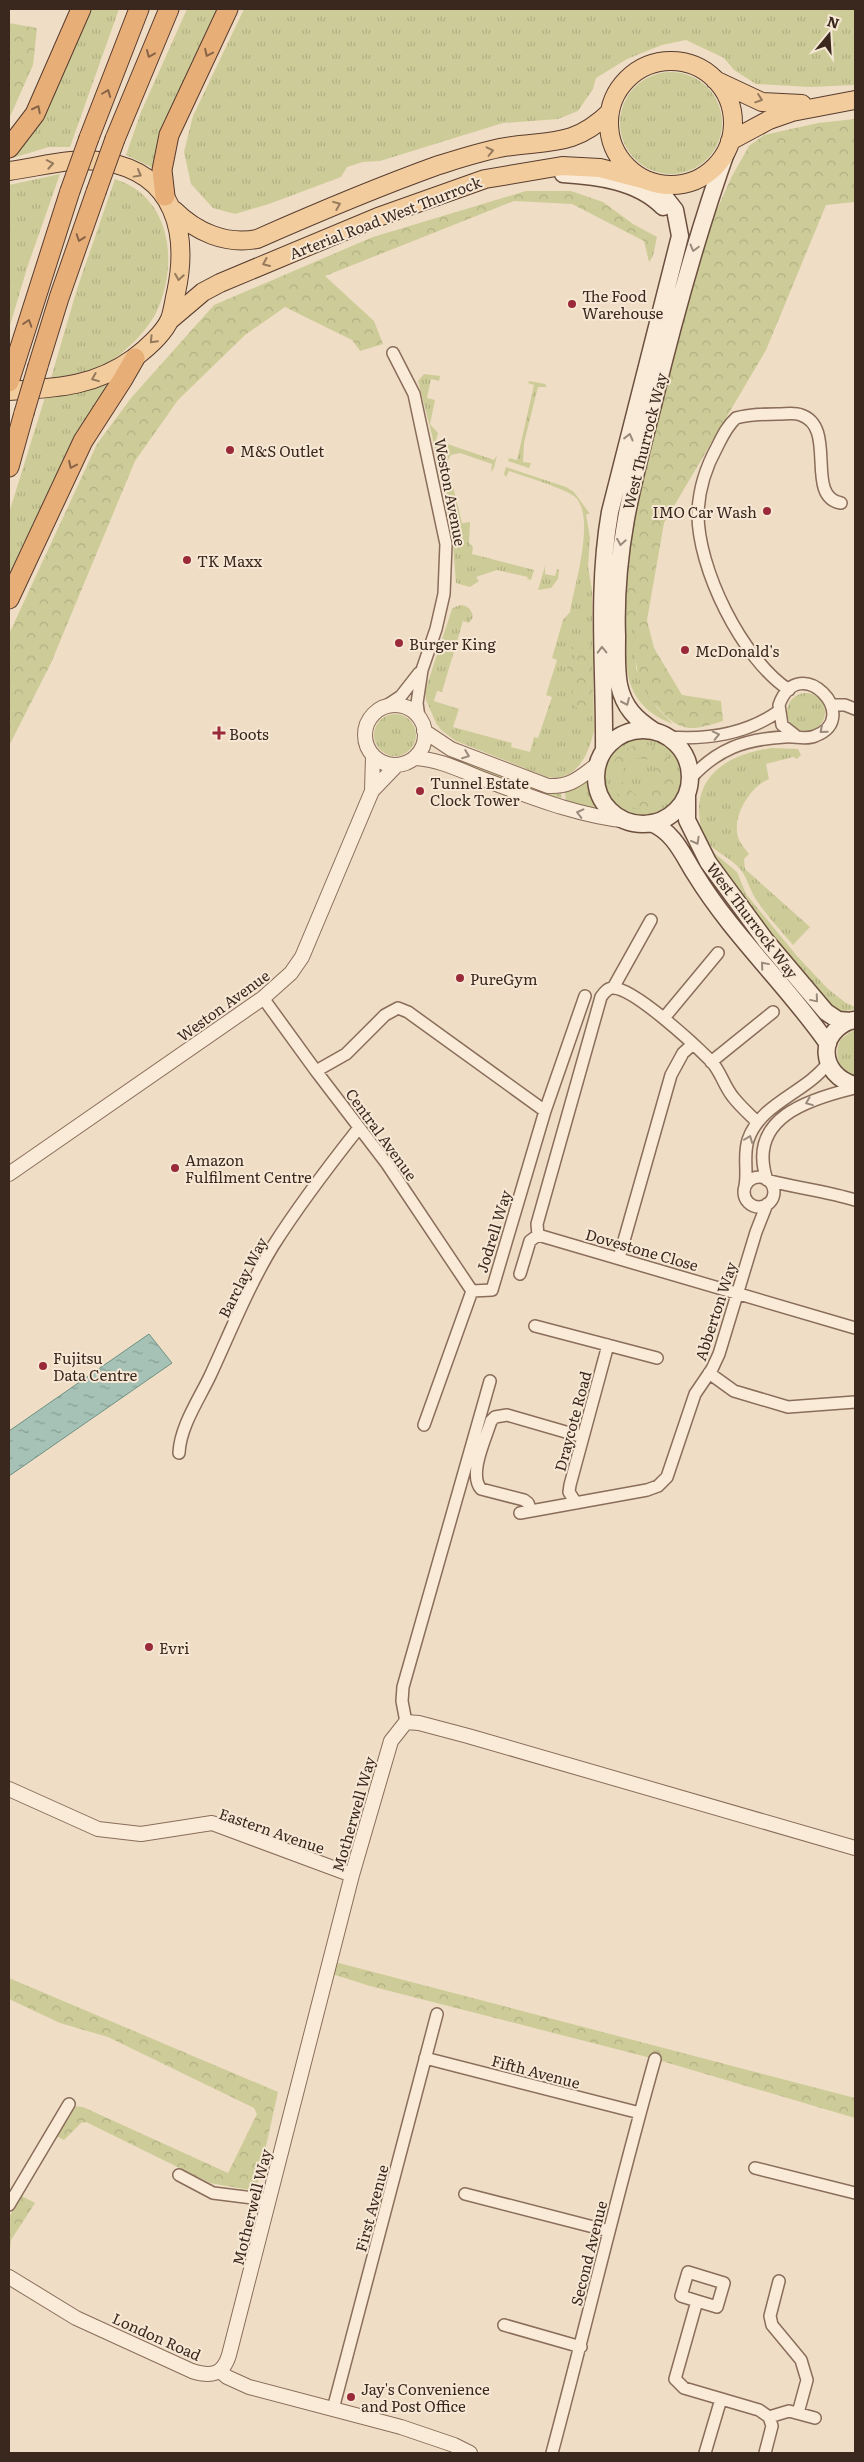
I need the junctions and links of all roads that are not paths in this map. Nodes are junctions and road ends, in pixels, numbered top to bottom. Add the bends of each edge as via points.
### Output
1 (81, 9) edge
2 (139, 9) edge
3 (169, 9) edge
4 (228, 9) edge
5 (714, 80) junction
6 (855, 100) edge
7 (817, 105) junction
8 (610, 112) junction
9 (729, 144) junction
10 (9, 148) edge
11 (526, 170) junction
12 (9, 171) edge
13 (650, 181) junction
14 (169, 203) junction
15 (676, 256) junction
16 (170, 320) junction
17 (393, 353) dead end
18 (134, 358) junction
19 (11, 376) edge
20 (9, 391) edge
21 (9, 467) edge
22 (841, 503) dead end
23 (9, 599) edge
24 (422, 670) junction
25 (789, 690) junction
26 (832, 705) junction
27 (386, 706) junction
28 (855, 709) edge
29 (779, 711) junction
30 (422, 724) junction
31 (661, 734) junction
32 (796, 736) junction
33 (373, 756) junction
34 (414, 758) junction
35 (601, 758) junction
36 (397, 766) junction
37 (688, 787) junction
38 (372, 792) junction
39 (628, 821) junction
40 (652, 823) junction
41 (651, 920) dead end
42 (718, 953) dead end
43 (613, 988) junction
44 (584, 996) dead end
45 (264, 998) junction
46 (773, 1012) dead end
47 (664, 1018) junction
48 (853, 1020) edge
49 (693, 1044) junction
50 (828, 1044) junction
51 (711, 1062) junction
52 (828, 1063) junction
53 (316, 1072) junction
54 (855, 1087) edge
55 (544, 1111) junction
56 (757, 1122) junction
57 (358, 1129) junction
58 (9, 1174) edge
59 (767, 1180) junction
60 (745, 1186) junction
61 (811, 1188) junction
62 (855, 1200) edge
63 (770, 1201) junction
64 (747, 1202) junction
65 (756, 1232) junction
66 (538, 1235) junction
67 (619, 1258) junction
68 (520, 1274) dead end
69 (472, 1291) junction
70 (738, 1293) junction
71 (535, 1326) dead end
72 (855, 1328) edge
73 (608, 1345) junction
74 (657, 1358) dead end
75 (709, 1373) junction
76 (490, 1381) dead end
77 (855, 1402) edge
78 (424, 1425) dead end
79 (582, 1437) junction
80 (179, 1453) dead end
81 (576, 1503) junction
82 (406, 1722) junction
83 (9, 1789) edge
84 (855, 1848) edge
85 (352, 1876) junction
86 (437, 2014) dead end
87 (425, 2058) junction
88 (655, 2059) dead end
89 (69, 2104) dead end
90 (640, 2113) junction
91 (755, 2168) dead end
92 (179, 2175) dead end
93 (855, 2193) edge
94 (465, 2194) dead end
95 (269, 2200) junction
96 (9, 2205) edge
97 (609, 2231) junction
98 (9, 2278) edge
99 (779, 2281) dead end
100 (697, 2302) dead end
101 (504, 2325) dead end
102 (581, 2347) junction
103 (220, 2371) junction
104 (720, 2399) junction
105 (333, 2410) junction
106 (798, 2413) junction
107 (769, 2417) junction
108 (815, 2418) dead end
109 (470, 2453) edge
110 (552, 2453) edge
111 (705, 2453) edge
112 (765, 2453) edge

10 -> 1 highway via 35,114
19 -> 2 highway, bridge via 70,191
3 -> 21 highway, bridge via 96,192 59,298
4 -> 14 highway via 170,135 162,170
5 -> 7 main road via 762,102
5 - 8 main road via 702,70 679,62 648,66 626,81 615,96
5 - 9 main road via 730,105 733,126
6 - 7 main road
7 - 9 main road via 769,120
8 - 13 main road via 609,127 614,149 628,167
14 -> 8 main road, Arterial Road West Thurrock via 200,230 214,236 242,242 257,239 436,166 504,147 574,137 597,125
9 - 13 main road via 716,166 700,178 682,184
9 -> 31 main road, West Thurrock Way via 703,218 664,361 626,514 618,560 619,686 636,718
11 - 13 main road, Arterial Road West Thurrock via 562,166 600,168
11 - 15 main road via 601,179 646,192 667,212 676,240
11 -> 16 main road, Arterial Road West Thurrock via 444,192 298,249 208,288
12 -> 14 main road, Arterial Road West Thurrock via 57,163 106,162 142,175
13 - 15 main road, West Thurrock Way via 676,210 680,236
14 -> 16 main road via 180,233 181,264
35 -> 15 main road, West Thurrock Way via 602,584 606,537
16 -> 18 main road, Arterial Road West Thurrock
17 - 24 street, Weston Avenue via 414,394 446,544 444,594
18 -> 20 main road, Arterial Road West Thurrock via 76,386
18 -> 23 highway via 83,441
22 - 25 street via 834,502 824,492 818,435 808,418 801,415 762,414 736,418 717,446 703,478 698,514 700,535 721,601 754,656 772,677
24 - 27 street, Weston Avenue via 401,696
24 - 30 street, Weston Avenue via 417,703
25 - 26 street via 811,684 826,693
25 - 29 street via 781,700
26 - 28 street
26 -> 32 street via 832,718 821,733 810,738
27 - 30 street via 406,708
27 - 33 street via 372,715 366,726 365,743
31 -> 29 street via 696,739 714,736 765,721
29 - 32 street via 782,725
30 - 34 street via 423,745
30 -> 35 street via 451,749 548,786 571,784
31 - 35 main road via 640,730 626,733 614,740
31 - 37 main road via 684,754 689,765
32 - 37 street via 760,739 718,753 704,764
33 - 36 street via 384,764
33 - 38 street, Weston Avenue
34 - 36 street
39 -> 34 street via 563,809 437,761
35 - 39 main road via 597,784 601,797 614,814
36 - 38 street, Weston Avenue
37 - 40 main road via 672,813
37 -> 48 main road, West Thurrock Way via 687,820 694,839 728,891 826,1012 838,1020
38 - 45 street, Weston Avenue via 298,966
39 - 40 main road
50 -> 40 main road, West Thurrock Way via 720,911 682,851 662,827
41 - 43 street
42 - 47 street
43 - 47 street
43 - 66 street via 602,996 537,1224
44 - 55 street
45 - 53 street, Central Avenue
45 - 58 street, Weston Avenue
46 - 51 street
47 - 49 street
48 - 50 main road via 835,1031
49 - 51 street
49 - 67 street via 683,1053 671,1075
50 - 52 main road
51 - 56 street via 733,1097
52 - 54 main road via 836,1076
52 - 56 street via 813,1081 765,1113
53 - 55 street via 346,1054 385,1015 398,1008
53 - 57 street, Central Avenue
54 -> 59 street via 804,1104 780,1119 764,1143 762,1164
55 - 69 street, Jodrell Way via 492,1290
60 -> 56 street via 745,1154
57 - 69 street, Central Avenue via 386,1164
57 - 80 street, Barclay Way via 319,1178 273,1246 194,1408 179,1443
59 - 60 street via 762,1177 752,1179
59 - 61 street
59 - 63 street via 773,1188
60 - 64 street
61 - 62 street
61 - 63 street via 789,1192
63 - 64 street via 755,1206
63 - 65 street, Abberton Way
64 - 65 street, Abberton Way via 754,1215
65 - 70 street, Abberton Way
66 - 67 street, Dovestone Close
66 - 68 street via 530,1241
67 - 70 street, Dovestone Close
69 - 78 street, Jodrell Way
70 - 72 street, Dovestone Close
70 - 75 street, Abberton Way via 720,1354
71 - 73 street
73 - 74 street
73 - 79 street, Draycote Road
75 - 77 street via 734,1392 788,1407
75 - 81 street, Abberton Way via 694,1394 671,1470 662,1482 647,1490
76 - 82 street via 403,1687
79 - 81 street, Draycote Road via 569,1492
79 - 81 street, Abberton Way via 507,1415 496,1417 476,1472 476,1482 482,1489 524,1500 528,1503 525,1512
82 - 84 street via 468,1736
82 - 85 street, Motherwell Way via 391,1741
83 - 85 street, Eastern Avenue via 98,1829 141,1834 212,1824
85 - 95 street, Motherwell Way
86 - 87 street, First Avenue
87 - 90 street, Fifth Avenue
87 - 105 street, First Avenue
88 - 90 street, Second Avenue
89 - 96 street
90 - 97 street, Second Avenue
91 - 93 street
92 - 95 street via 213,2193
94 - 97 street
95 - 103 street, Motherwell Way via 229,2355
97 - 102 street, Second Avenue
98 - 103 street, London Road via 76,2318 168,2360 204,2374
99 - 106 street via 770,2316 772,2325 801,2360 807,2380
100 - 104 street via 675,2379 684,2388
101 - 102 street
102 - 110 street, Second Avenue
103 - 105 street via 249,2387
104 - 107 street via 759,2410
104 - 111 street
105 - 109 street via 401,2427
106 - 107 street via 782,2411
106 - 108 street
107 - 112 street via 772,2426

